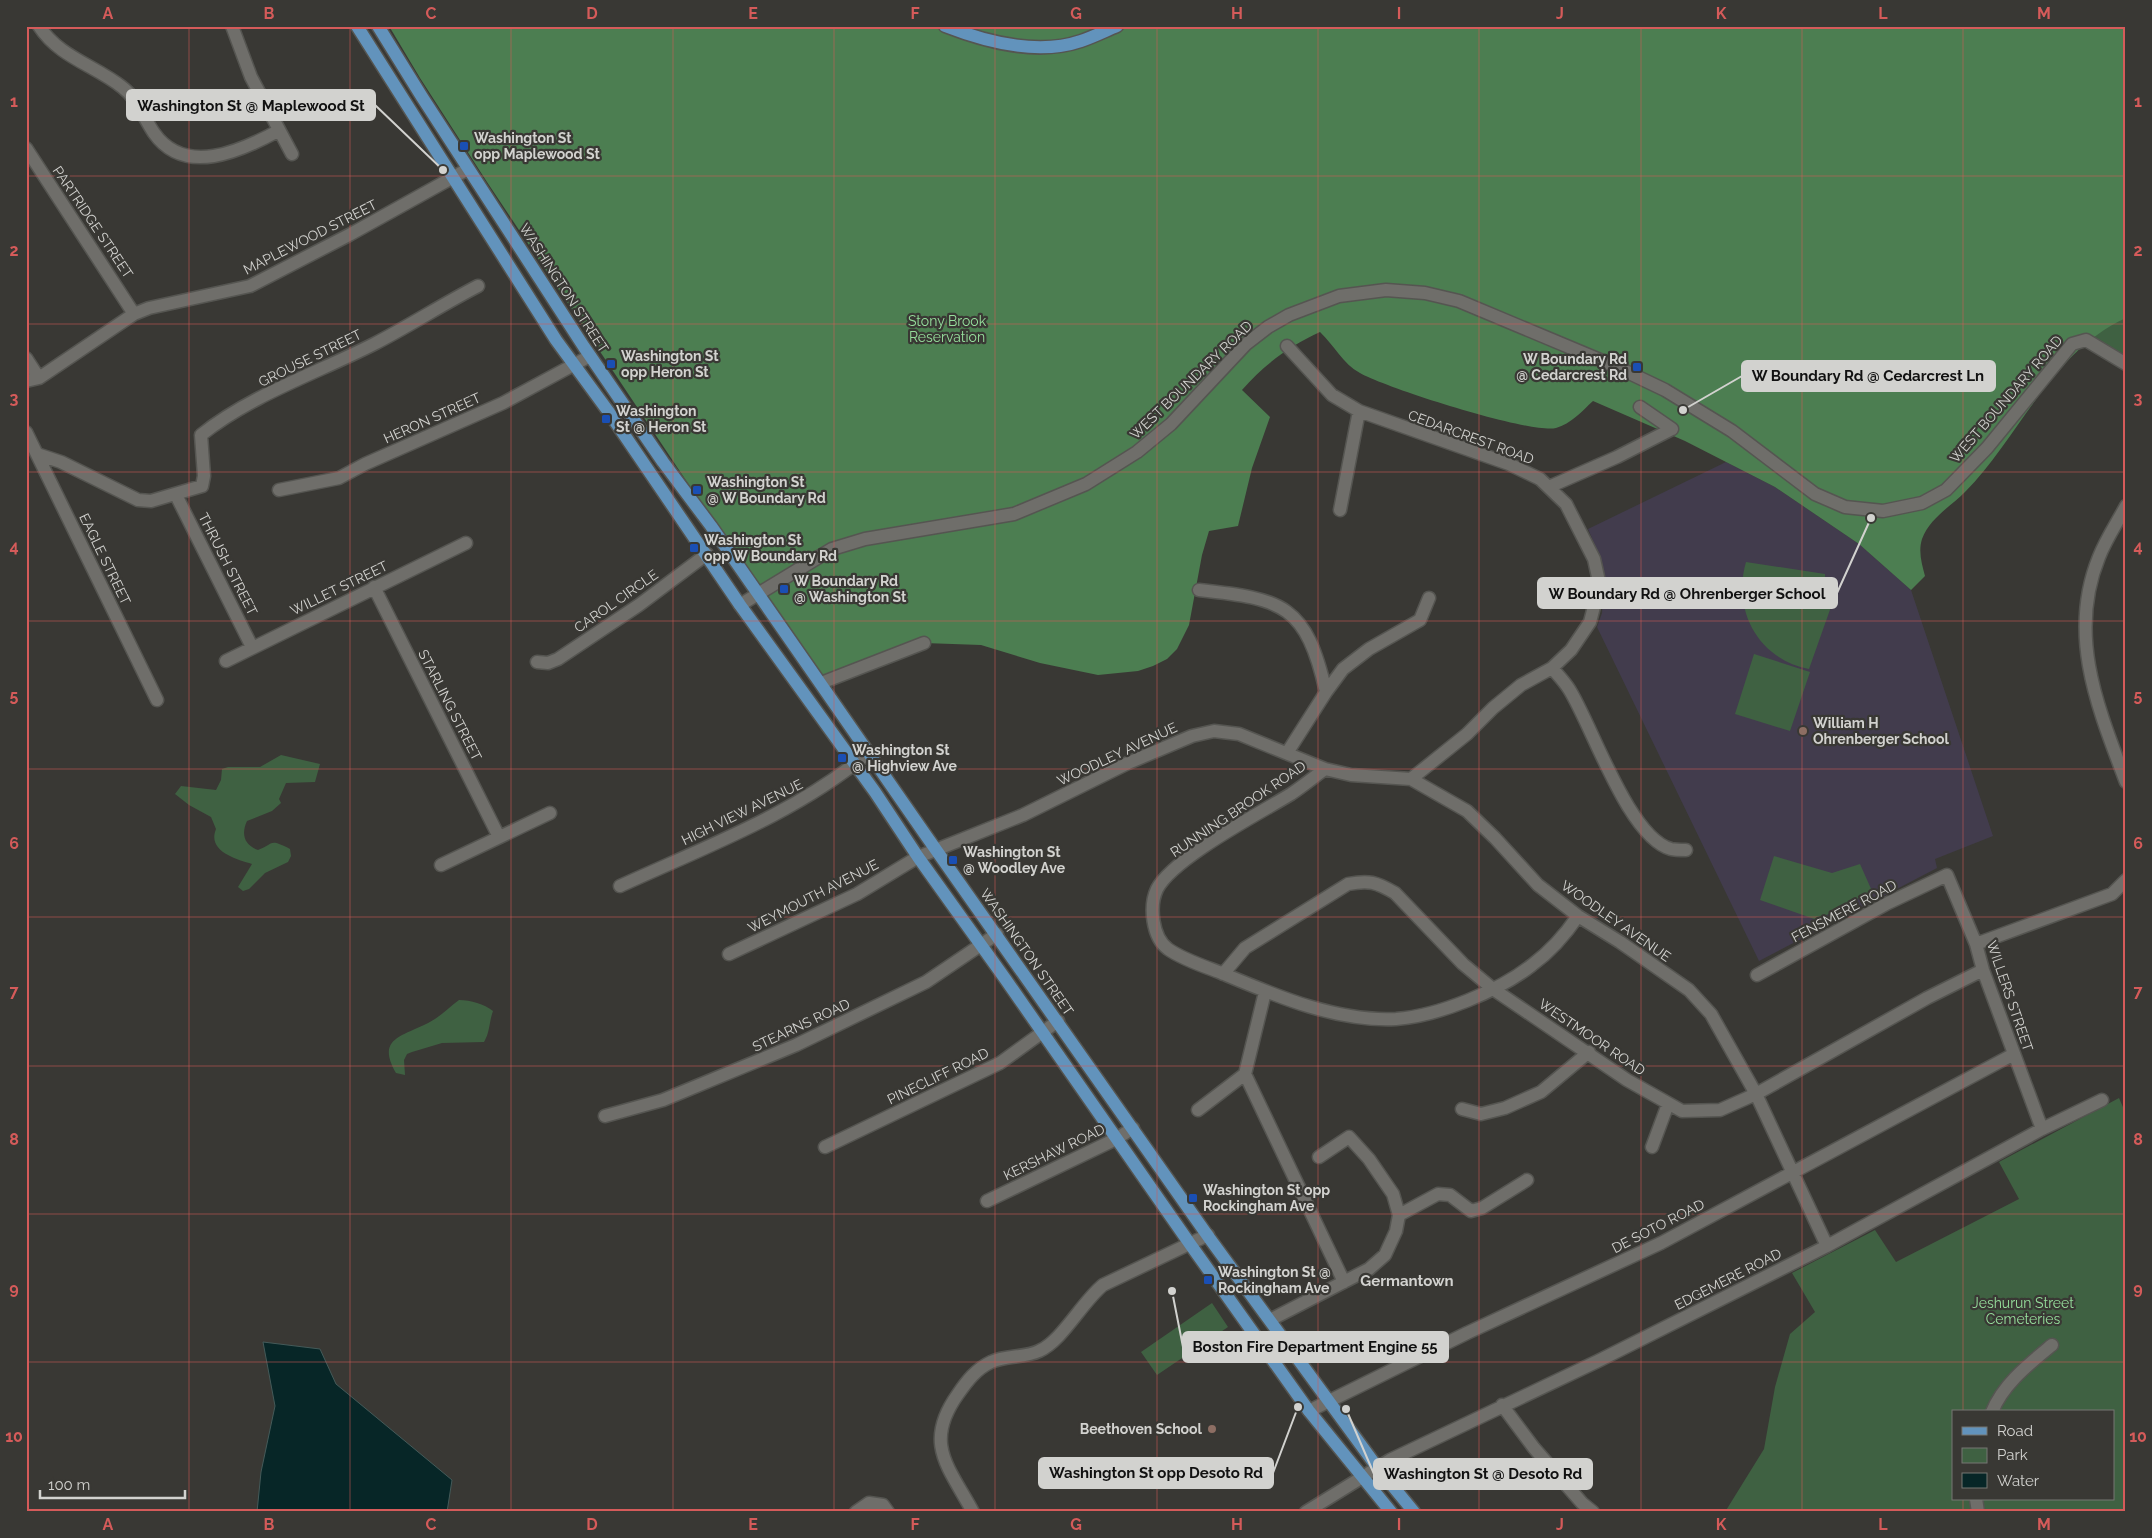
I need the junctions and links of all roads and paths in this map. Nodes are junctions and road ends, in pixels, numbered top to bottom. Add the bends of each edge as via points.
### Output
1 (39, 26) edge
2 (232, 26) edge
3 (357, 26) edge
4 (378, 26) edge
5 (945, 26) edge
6 (1116, 26) edge
7 (278, 131) junction
8 (292, 154) dead end
9 (28, 156) edge
10 (468, 169) junction
11 (454, 178) junction
12 (478, 286) dead end
13 (134, 314) junction
14 (1287, 346) dead end
15 (590, 356) junction
16 (26, 358) edge
17 (2126, 364) edge
18 (573, 365) junction
19 (39, 378) junction
20 (26, 381) edge
21 (1640, 407) dead end
22 (1359, 411) junction
23 (26, 432) edge
24 (37, 454) junction
25 (1550, 486) junction
26 (279, 490) dead end
27 (176, 495) junction
28 (2126, 506) edge
29 (1340, 510) dead end
30 (466, 543) dead end
31 (707, 554) junction
32 (374, 587) junction
33 (1199, 590) dead end
34 (759, 594) junction
35 (1428, 598) dead end
36 (740, 605) junction
37 (924, 643) dead end
38 (252, 647) junction
39 (226, 662) dead end
40 (537, 662) dead end
41 (1552, 668) junction
42 (821, 684) junction
43 (1326, 692) junction
44 (157, 700) dead end
45 (1287, 752) junction
46 (868, 753) junction
47 (855, 764) junction
48 (1325, 769) junction
49 (1411, 779) junction
50 (2126, 782) edge
51 (550, 813) dead end
52 (499, 837) junction
53 (1686, 850) dead end
54 (937, 852) junction
55 (918, 858) junction
56 (441, 866) dead end
57 (1947, 875) joint
58 (2126, 880) edge
59 (620, 886) dead end
60 (1578, 916) junction
61 (997, 934) junction
62 (1976, 944) junction
63 (980, 946) junction
64 (729, 954) dead end
65 (1983, 970) junction
66 (1224, 974) junction
67 (1757, 975) dead end
68 (1493, 989) junction
69 (1265, 992) junction
70 (1058, 1022) junction
71 (1042, 1034) junction
72 (1589, 1052) junction
73 (2014, 1054) junction
74 (1245, 1074) junction
75 (1756, 1094) junction
76 (2102, 1100) dead end
77 (1668, 1104) junction
78 (1462, 1109) dead end
79 (1198, 1110) dead end
80 (605, 1116) dead end
81 (1133, 1128) junction
82 (2042, 1129) junction
83 (1116, 1139) junction
84 (824, 1147) dead end
85 (1652, 1147) dead end
86 (1319, 1157) dead end
87 (1791, 1171) junction
88 (1527, 1180) dead end
89 (987, 1201) dead end
90 (1399, 1215) junction
91 (1208, 1236) junction
92 (1190, 1244) junction
93 (1827, 1246) junction
94 (1344, 1282) junction
95 (1270, 1320) junction
96 (2052, 1345) dead end
97 (1330, 1402) junction
98 (1502, 1406) junction
99 (1993, 1410) edge
100 (1309, 1411) junction
101 (1377, 1467) junction
102 (1362, 1476) junction
103 (885, 1508) edge
104 (856, 1512) edge
105 (973, 1512) edge
106 (1306, 1512) edge
107 (1391, 1512) edge
108 (1414, 1512) edge
109 (1594, 1512) edge

1 - 7 street via 61,50 122,87 136,100 154,133 177,153 188,157 213,156 246,148
2 - 7 street via 251,77
3 - 11 main road
4 - 10 main road, WASHINGTON STREET
5 - 6 main road via 978,38 1022,46 1079,42
7 - 8 street
9 - 13 street, PARTRIDGE STREET
10 - 11 street, MAPLEWOOD STREET
10 - 15 main road, WASHINGTON STREET
11 - 13 street, MAPLEWOOD STREET via 250,286
11 - 18 main road
12 - 27 street, GROUSE STREET via 376,343 260,399 210,428 201,435 202,486
13 - 19 street, MAPLEWOOD STREET
14 - 22 street, CEDARCREST ROAD via 1332,396
15 - 18 street, HERON STREET
15 - 34 main road, WASHINGTON STREET
16 - 19 street
17 - 34 street, WEST BOUNDARY ROAD via 2086,340 2072,344 1987,448 1946,490 1922,502 1883,511 1845,506 1815,494 1732,431 1665,390 1459,301 1425,293 1386,290 1339,296 1289,315 1260,333 1171,424 1137,452 1086,484 1014,514 865,539 832,549
18 - 26 street, HERON STREET via 503,404 339,478
18 - 31 main road
19 - 20 street, MAPLEWOOD STREET
21 - 25 street via 1672,429
22 - 25 street, CEDARCREST ROAD via 1509,464
22 - 29 street
23 - 24 street, EAGLE STREET
24 - 27 street via 61,462 138,500 151,501
24 - 44 street, EAGLE STREET
25 - 41 street, CEDARCREST ROAD via 1566,504 1580,529 1594,559 1598,577 1590,622 1571,650
27 - 38 street, THRUSH STREET
28 - 50 street via 2099,557 2083,627 2091,683
30 - 32 street, WILLET STREET
31 - 36 main road
31 - 40 street, CAROL CIRCLE via 639,605 558,659 548,663
32 - 38 street, WILLET STREET
32 - 52 street, STARLING STREET
33 - 43 street via 1264,600 1288,611 1305,629 1318,658
34 - 36 street, WEST BOUNDARY ROAD
34 - 42 main road, WASHINGTON STREET
35 - 43 street via 1420,620 1356,659
36 - 47 main road
37 - 42 street
38 - 39 street, WILLET STREET
41 - 49 street, CEDARCREST ROAD via 1521,685
41 - 53 street via 1570,689 1609,771 1636,818 1669,849
42 - 46 main road, WASHINGTON STREET
43 - 45 street
45 - 48 street, WOODLEY AVENUE
45 - 54 street, WOODLEY AVENUE via 1239,734 1214,731 1192,736
46 - 47 street, HIGH VIEW AVENUE
46 - 54 main road, WASHINGTON STREET
47 - 55 main road
47 - 59 street, HIGH VIEW AVENUE via 814,793
48 - 49 street, WOODLEY AVENUE via 1351,775
48 - 66 street, RUNNING BROOK ROAD via 1228,831 1170,873 1157,889 1152,903 1155,927 1167,948
49 - 60 street, WOODLEY AVENUE via 1466,811 1538,884
51 - 52 street
52 - 56 street
54 - 55 street, WEYMOUTH AVENUE
54 - 61 main road, WASHINGTON STREET
55 - 63 main road
55 - 64 street, WEYMOUTH AVENUE via 858,894
57 - 62 street, WILLERS STREET
57 - 67 street, FENSMERE ROAD via 1888,903
58 - 62 street via 2112,894
60 - 68 street, RUNNING BROOK ROAD via 1562,938 1532,966
60 - 75 street, WOODLEY AVENUE via 1689,990 1711,1014
61 - 63 street, STEARNS ROAD
61 - 70 main road, WASHINGTON STREET
62 - 65 street, WILLERS STREET
63 - 71 main road
63 - 80 street, STEARNS ROAD via 926,982 796,1045 673,1097
65 - 73 street, WILLERS STREET
65 - 75 street, WESTMOOR ROAD
66 - 68 street, WESTMOOR ROAD via 1245,948 1348,884 1367,880 1395,893 1463,964
66 - 69 street, RUNNING BROOK ROAD
68 - 69 street, RUNNING BROOK ROAD via 1443,1009 1397,1018 1321,1010
68 - 72 street, WESTMOOR ROAD
69 - 74 street
70 - 71 street, PINECLIFF ROAD
70 - 81 main road, WASHINGTON STREET
71 - 83 main road
71 - 84 street, PINECLIFF ROAD via 1000,1063
72 - 77 street, WESTMOOR ROAD
72 - 78 street via 1541,1092 1505,1108 1481,1114
73 - 82 street, WILLERS STREET
73 - 87 street, DE SOTO ROAD via 1868,1134
74 - 79 street
74 - 94 street
75 - 77 street, WESTMOOR ROAD via 1720,1110 1682,1111
75 - 87 street, WOODLEY AVENUE
76 - 82 street, EDGEMERE ROAD
77 - 85 street
81 - 83 street, KERSHAW ROAD
81 - 91 main road, WASHINGTON STREET
82 - 93 street, EDGEMERE ROAD
83 - 89 street, KERSHAW ROAD
83 - 92 main road
86 - 90 street via 1349,1137 1393,1194
87 - 93 street, WOODLEY AVENUE
87 - 97 street, DE SOTO ROAD via 1661,1243 1467,1333
88 - 90 street via 1472,1211 1450,1195 1438,1194
90 - 94 street via 1396,1232 1385,1255 1369,1269
91 - 92 street
91 - 95 main road, WASHINGTON STREET
92 - 100 main road
92 - 105 street via 1103,1285 1060,1334 1040,1351 991,1362 972,1374 953,1401 941,1427 939,1442 946,1465
93 - 98 street, EDGEMERE ROAD
94 - 95 street
95 - 97 main road, WASHINGTON STREET
96 - 99 street via 2004,1390
97 - 100 street, DE SOTO ROAD
97 - 101 main road, WASHINGTON STREET
98 - 101 street, EDGEMERE ROAD
98 - 109 street via 1578,1499
100 - 102 main road
101 - 102 street, EDGEMERE ROAD
101 - 108 main road, WASHINGTON STREET
102 - 106 street, EDGEMERE ROAD
102 - 107 main road
103 - 104 street via 869,1503

